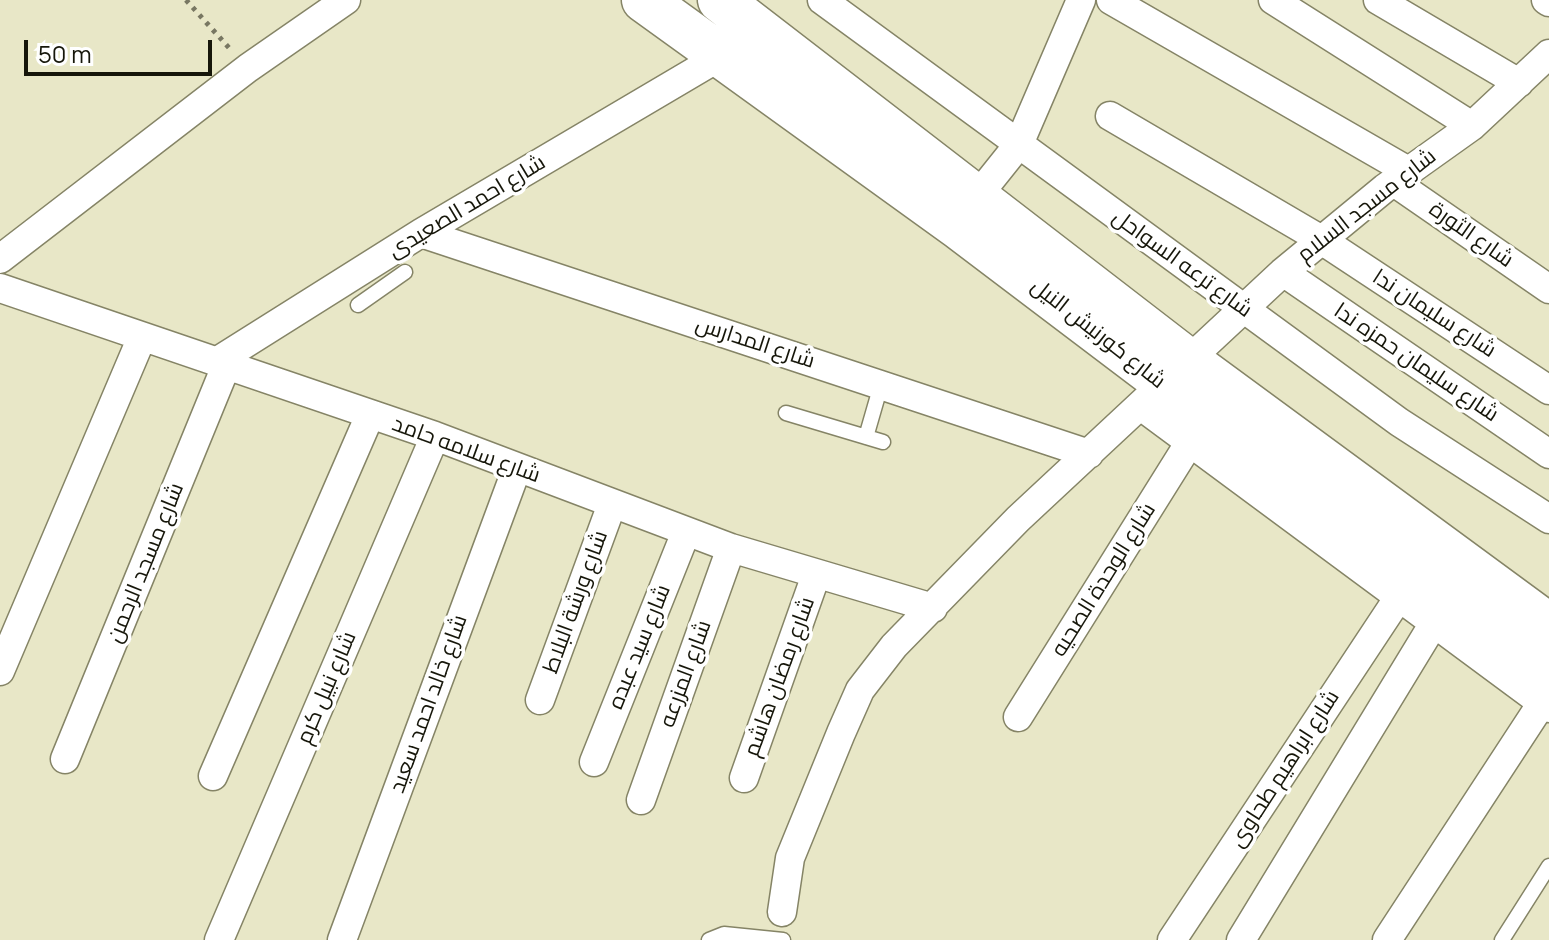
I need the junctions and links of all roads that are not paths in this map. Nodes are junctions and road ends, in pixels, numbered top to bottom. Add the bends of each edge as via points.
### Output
1 (346, 0) edge
2 (644, 0) edge
3 (720, 0) edge
4 (822, 0) edge
5 (1081, 0) edge
6 (1111, 0) edge
7 (1273, 0) edge
8 (1378, 0) edge
9 (1549, 54) edge
10 (721, 56) junction
11 (1519, 83) junction
12 (1110, 116) dead end
13 (1472, 126) junction
14 (1019, 144) junction
15 (1401, 176) junction
16 (975, 199) junction
17 (421, 233) junction
18 (1320, 239) junction
19 (0, 259) edge
20 (405, 272) dead end
21 (1283, 272) junction
22 (382, 273) junction
23 (0, 288) edge
24 (1549, 289) edge
25 (358, 305) dead end
26 (1243, 309) junction
27 (142, 337) junction
28 (221, 364) junction
29 (1163, 383) junction
30 (881, 385) junction
31 (1549, 390) edge
32 (786, 413) dead end
33 (370, 415) junction
34 (435, 436) junction
35 (866, 437) junction
36 (883, 442) dead end
37 (1190, 442) junction
38 (1089, 454) junction
39 (1549, 454) edge
40 (517, 468) junction
41 (612, 504) junction
42 (1549, 519) edge
43 (686, 532) junction
44 (731, 548) junction
45 (816, 575) junction
46 (1399, 597) junction
47 (933, 608) junction
48 (1434, 623) junction
49 (1549, 626) edge
50 (0, 671) edge
51 (1547, 695) edge
52 (540, 700) dead end
53 (1018, 717) dead end
54 (65, 759) dead end
55 (594, 762) dead end
56 (213, 776) dead end
57 (744, 778) dead end
58 (641, 800) dead end
59 (1549, 866) edge
60 (782, 912) joint
61 (219, 940) edge
62 (342, 940) edge
63 (709, 940) edge
64 (785, 940) edge
65 (1172, 940) edge
66 (1241, 940) edge
67 (1387, 940) edge
68 (1502, 940) edge

1 - 19 street via 248,68
2 - 10 main road, شارع كورنيش النيل
3 - 16 main road, شارع كورنيش النيل
4 - 14 street, شارع ترعه السواحل
5 - 14 street
6 - 15 street, شارع الثورة
7 - 13 street
8 - 11 street
9 - 11 street, شارع مسجد السلام
10 - 17 street, شارع احمد الصعيدى
10 - 29 main road, شارع كورنيش النيل
11 - 13 street, شارع مسجد السلام
12 - 18 street, شارع سليمان ندا
13 - 15 street, شارع مسجد السلام
14 - 16 street
14 - 26 street, شارع ترعه السواحل
15 - 18 street, شارع مسجد السلام
15 - 24 street, شارع الثورة
16 - 29 main road, شارع كورنيش النيل
17 - 22 street, شارع احمد الصعيدى
17 - 30 street, شارع المدارس
18 - 21 street, شارع مسجد السلام
18 - 31 street, شارع سليمان ندا
20 - 22 lane
21 - 26 street, شارع مسجد السلام
21 - 39 street, شارع سليمان حمزه ندا
22 - 25 lane
22 - 28 street, شارع احمد الصعيدى
23 - 27 street, شارع سلامه حامد
26 - 29 street, شارع مسجد السلام
26 - 42 street, شارع ترعه السواحل via 1399,422
27 - 28 street, شارع سلامه حامد
27 - 50 street
28 - 33 street, شارع سلامه حامد
28 - 54 street, شارع مسجد الرحمن
29 - 37 street
29 - 38 street, شارع مسجد السلام
29 - 49 main road, شارع كورنيش النيل
29 - 51 main road, شارع كورنيش النيل
30 - 35 lane
30 - 38 street, شارع المدارس
32 - 35 lane
33 - 34 street, شارع سلامه حامد
33 - 56 street
34 - 40 street, شارع سلامه حامد
34 - 61 street, شارع نبيل كرم
35 - 36 lane
37 - 46 street
37 - 53 street, شارع الوحدة الصحيه
38 - 47 street, شارع مسجد السلام
40 - 41 street, شارع سلامه حامد
40 - 62 street, شارع خالد احمد سعيد
41 - 43 street, شارع سلامه حامد
41 - 52 street, شارع ورشة البلاط
43 - 44 street, شارع سلامه حامد
43 - 55 street, شارع سيد عبده
44 - 45 street, شارع سلامه حامد
44 - 58 street, شارع المزرعه
45 - 47 street, شارع سلامه حامد
45 - 57 street, شارع رمضان هاشم
46 - 48 street
46 - 65 street, شارع ابراهيم طحاوى
47 - 60 street, شارع مسجد السلام via 860,690 790,858
48 - 51 street
48 - 66 street
51 - 67 street
59 - 68 lane
60 - 64 lane
63 - 64 lane via 724,934

